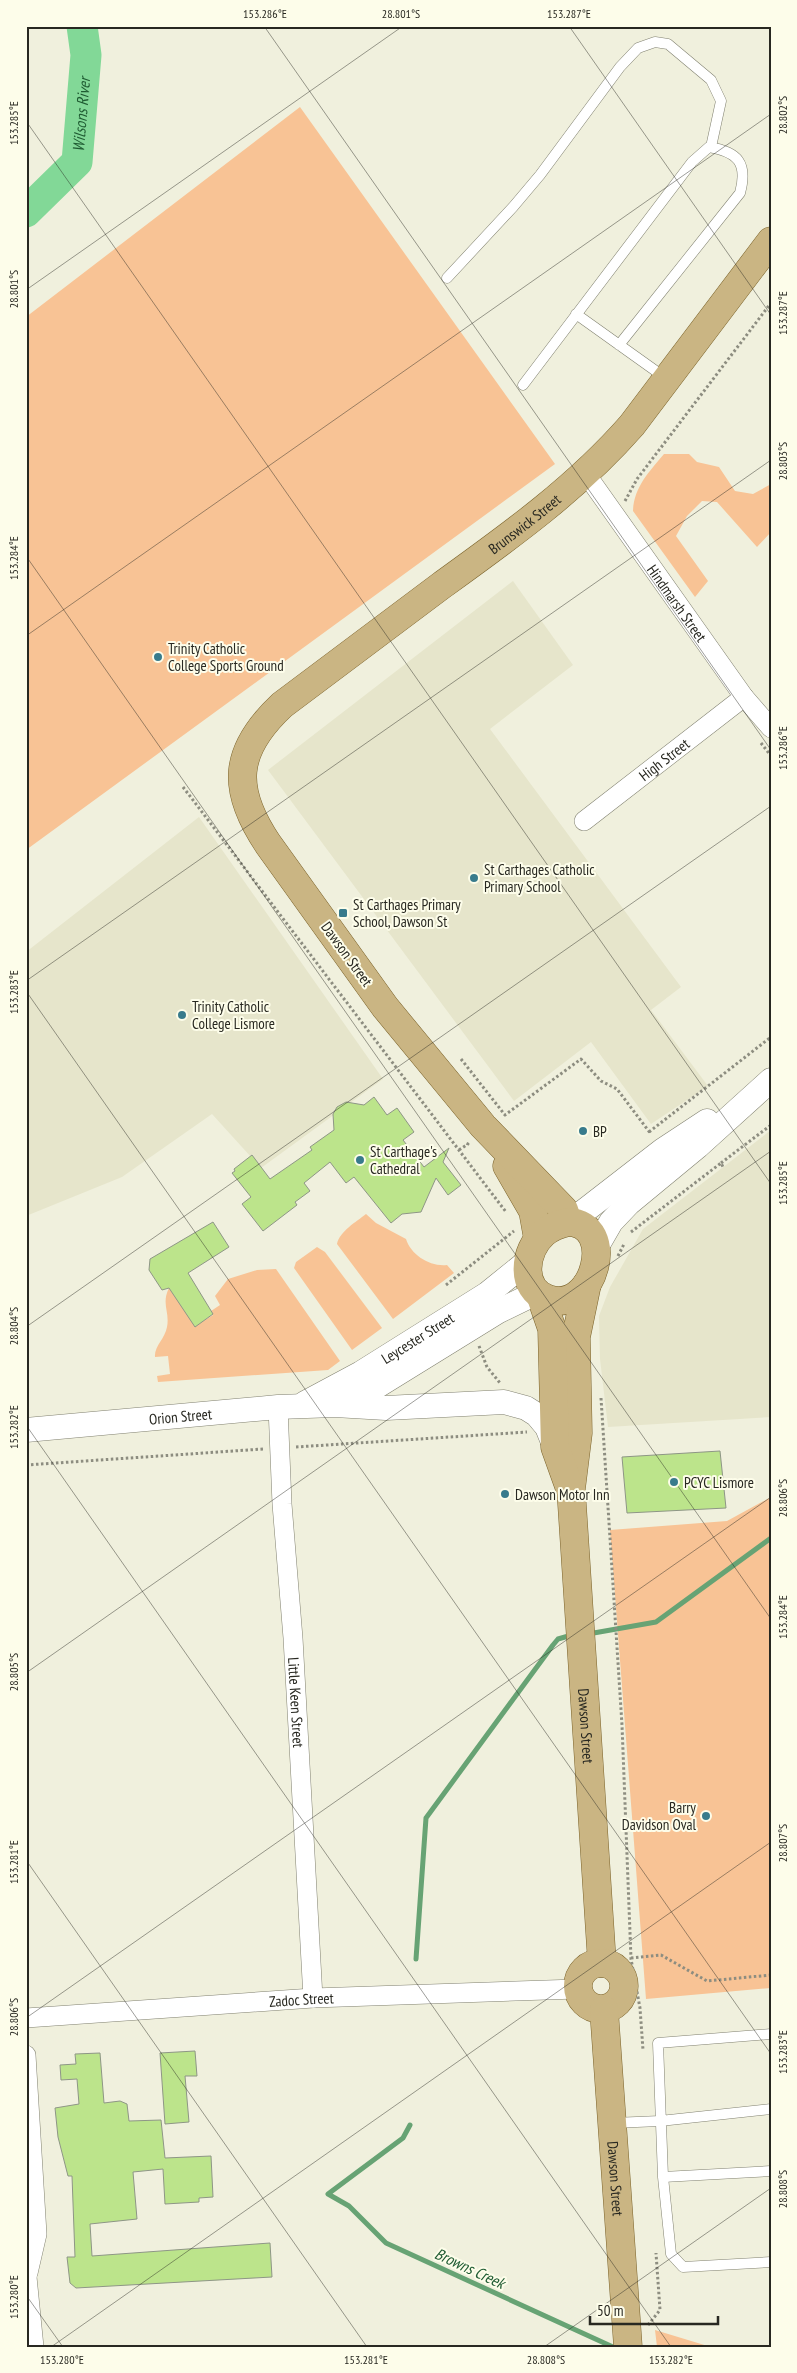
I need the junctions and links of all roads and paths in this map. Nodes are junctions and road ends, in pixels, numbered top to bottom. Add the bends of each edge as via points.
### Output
1 (711, 147) junction
2 (771, 241) edge
3 (447, 278) dead end
4 (771, 303) edge
5 (576, 314) junction
6 (619, 345) junction
7 (667, 379) junction
8 (523, 384) dead end
9 (586, 474) junction
10 (617, 517) junction
11 (744, 697) junction
12 (771, 728) edge
13 (243, 767) joint
14 (183, 787) dead end
15 (584, 821) dead end
16 (771, 1037) edge
17 (462, 1059) dead end
18 (764, 1085) edge
19 (771, 1125) edge
20 (483, 1126) junction
21 (687, 1181) dead end
22 (691, 1186) junction
23 (511, 1218) dead end
24 (572, 1222) junction
25 (528, 1242) junction
26 (606, 1255) junction
27 (587, 1284) junction
28 (446, 1285) dead end
29 (539, 1295) junction
30 (479, 1345) dead end
31 (502, 1384) dead end
32 (601, 1394) dead end
33 (335, 1405) junction
34 (289, 1407) junction
35 (26, 1430) edge
36 (555, 1447) junction
37 (571, 1489) junction
38 (631, 1958) junction
39 (602, 1963) junction
40 (771, 1975) edge
41 (577, 1989) junction
42 (312, 1998) junction
43 (604, 2010) junction
44 (26, 2018) edge
45 (771, 2034) edge
46 (26, 2055) edge
47 (644, 2055) dead end
48 (771, 2109) edge
49 (660, 2121) junction
50 (612, 2124) junction
51 (771, 2171) edge
52 (663, 2177) junction
53 (656, 2251) dead end
54 (771, 2262) edge
55 (27, 2270) edge
56 (633, 2329) edge
57 (34, 2347) edge

1 - 3 lane via 721,101 711,80 668,44 655,42 638,48 518,201
1 - 5 lane via 700,152
1 - 6 lane via 729,151 740,161 745,176 740,193
2 - 7 main road, Brunswick Street
4 - 10 path via 637,479
5 - 6 lane
5 - 8 lane
6 - 7 lane
7 - 9 main road, Brunswick Street via 632,425
9 - 10 street, Hindmarsh Street
9 - 13 main road, Brunswick Street via 509,537 282,705 259,728
10 - 11 street, Hindmarsh Street
11 - 12 street, Hindmarsh Street
11 - 15 street, High Street
13 - 20 main road, Dawson Street via 242,786 258,830 385,1007
14 - 23 path
16 - 17 path via 649,1132 617,1089 601,1081 581,1059 505,1115
18 - 24 street via 664,1150
18 - 26 street via 611,1222
19 - 22 path
20 - 24 main road, Dawson Street
20 - 25 main road, Dawson Street via 533,1211
21 - 22 path
22 - 26 path
24 - 25 main road via 552,1228
24 - 26 main road via 588,1232
25 - 28 path via 512,1234
25 - 29 main road via 528,1277
25 - 34 street, Leycester Street via 487,1294 353,1377
26 - 27 main road via 596,1259
27 - 29 main road via 569,1299 553,1301
27 - 37 main road, Dawson Street via 576,1337 578,1433
29 - 33 street, Orion Street via 497,1312 374,1388
29 - 36 main road, Dawson Street via 553,1338
30 - 31 path via 487,1367
32 - 38 path via 617,1636
33 - 34 street, Orion Street
33 - 36 street, Orion Street via 386,1408 514,1403 537,1415
34 - 35 street, Orion Street
34 - 42 street, Little Keen Street via 282,1504
36 - 37 main road, Dawson Street
37 - 39 main road, Dawson Street
38 - 40 path via 661,1954 707,1981
38 - 47 path
39 - 41 main road via 591,1965 582,1973
39 - 43 main road via 620,1972 624,1985 617,2004
41 - 42 street, Zadoc Street
41 - 43 main road via 584,2003
42 - 44 street, Zadoc Street
43 - 50 main road, Dawson Street
45 - 49 lane via 658,2043
46 - 55 street via 37,2234
48 - 49 lane
49 - 50 lane
49 - 52 lane
50 - 56 main road, Dawson Street
51 - 52 lane
52 - 54 lane via 671,2254 683,2266
53 - 56 path via 660,2310
55 - 57 street

